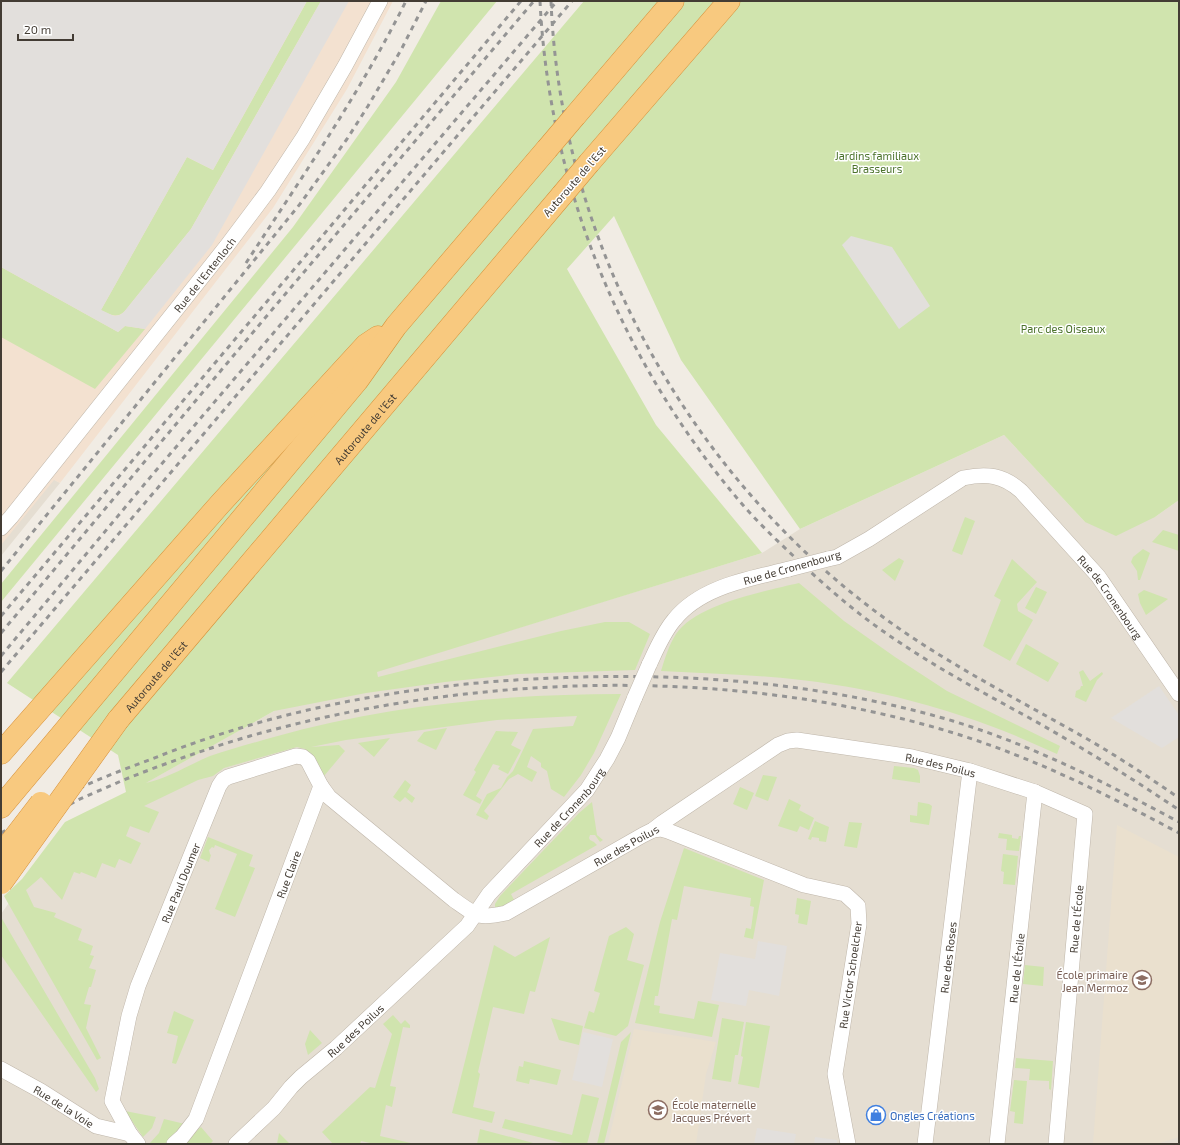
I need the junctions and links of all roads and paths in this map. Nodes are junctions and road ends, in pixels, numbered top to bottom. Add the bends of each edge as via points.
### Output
1 (380, 1) edge
2 (673, 1) edge
3 (729, 1) edge
4 (396, 326) junction
5 (1, 528) edge
6 (1179, 694) edge
7 (118, 720) junction
8 (1, 753) edge
9 (970, 770) junction
10 (321, 786) junction
11 (1035, 792) junction
12 (1, 806) edge
13 (1085, 814) joint
14 (653, 830) junction
15 (1, 855) edge
16 (1, 883) edge
17 (474, 914) junction
18 (1, 1069) edge
19 (134, 1139) edge
20 (174, 1144) edge
21 (236, 1144) edge
22 (848, 1144) edge
23 (925, 1144) edge
24 (997, 1144) edge
25 (1056, 1144) edge

1 - 5 street, Rue de l'Entenloch via 303,138 268,191 207,272
2 - 4 highway, bridge
3 - 7 highway, Autoroute de l’Est, bridge
4 - 8 highway via 366,345 220,504
4 - 12 highway via 357,381
6 - 17 street, Rue de Cronenbourg, bridge via 1098,576 1021,491 1003,478 982,475 963,478 837,557 744,580 705,595 683,610 667,628 618,738 587,790 489,894
7 - 15 highway, Autoroute de l’Est, bridge via 76,759
7 - 16 highway, bridge
9 - 11 street, Rue des Poilus
9 - 14 street, Rue des Poilus via 862,748 807,740 788,741 751,762
9 - 23 street, Rue des Roses
10 - 17 street via 329,797
10 - 19 street, Rue Paul Doumer via 303,756 228,777 219,786 138,986 129,1016 112,1101
10 - 20 street, Rue Claire via 196,1118
11 - 13 street, Rue des Poilus
11 - 24 street, Rue de l'Étoile
13 - 25 street, Rue de l'École
14 - 17 street, Rue des Poilus via 506,913 492,916
14 - 22 street, Rue Victor Schoelcher via 668,831 804,885 845,894 858,906 859,924 835,1074
17 - 21 street, Rue des Poilus via 467,926 336,1048 301,1077 274,1108
18 - 19 street, Rue de la Voie via 96,1126

